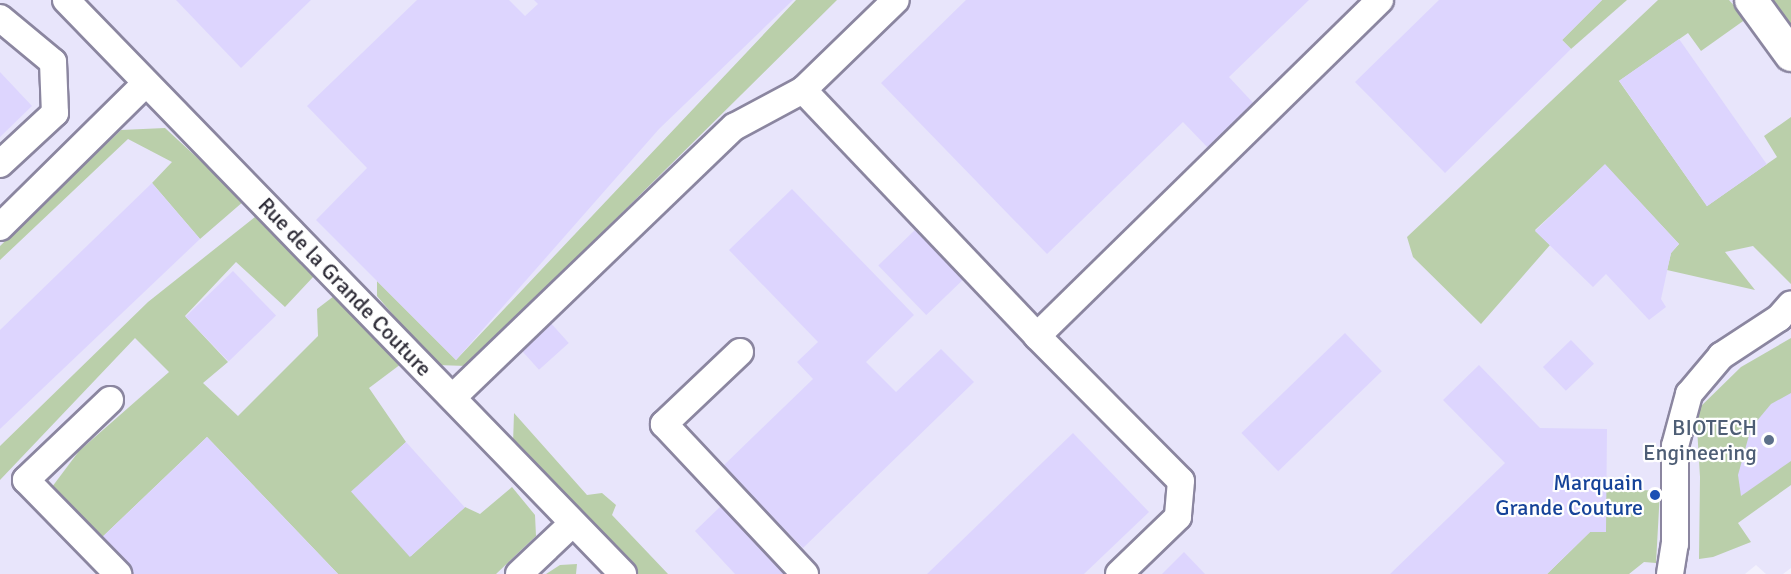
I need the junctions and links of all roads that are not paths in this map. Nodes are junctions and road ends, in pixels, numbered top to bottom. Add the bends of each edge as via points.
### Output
1 (66, 0) edge
2 (896, 0) edge
3 (1380, 0) edge
4 (1751, 0) edge
5 (0, 18) edge
6 (1791, 55) edge
7 (145, 84) junction
8 (803, 90) junction
9 (0, 164) edge
10 (0, 227) edge
11 (1787, 312) edge
12 (1036, 336) junction
13 (740, 352) dead end
14 (453, 397) junction
15 (110, 400) dead end
16 (573, 523) junction
17 (118, 574) edge
18 (519, 574) edge
19 (623, 574) edge
20 (805, 574) edge
21 (1119, 574) edge
22 (1670, 574) edge

1 - 7 street, Rue de la Grande Couture
2 - 8 street
3 - 12 street
4 - 6 main road
5 - 9 street via 53,62 55,113
7 - 10 street
7 - 14 street, Rue de la Grande Couture
8 - 12 street
8 - 14 street via 734,127
11 - 22 street via 1722,356 1689,394 1675,446 1675,544
12 - 21 street via 1180,481 1178,517
13 - 20 street via 664,424
14 - 16 street, Rue de la Grande Couture
15 - 17 street via 26,480
16 - 18 street
16 - 19 street, Rue de la Grande Couture

